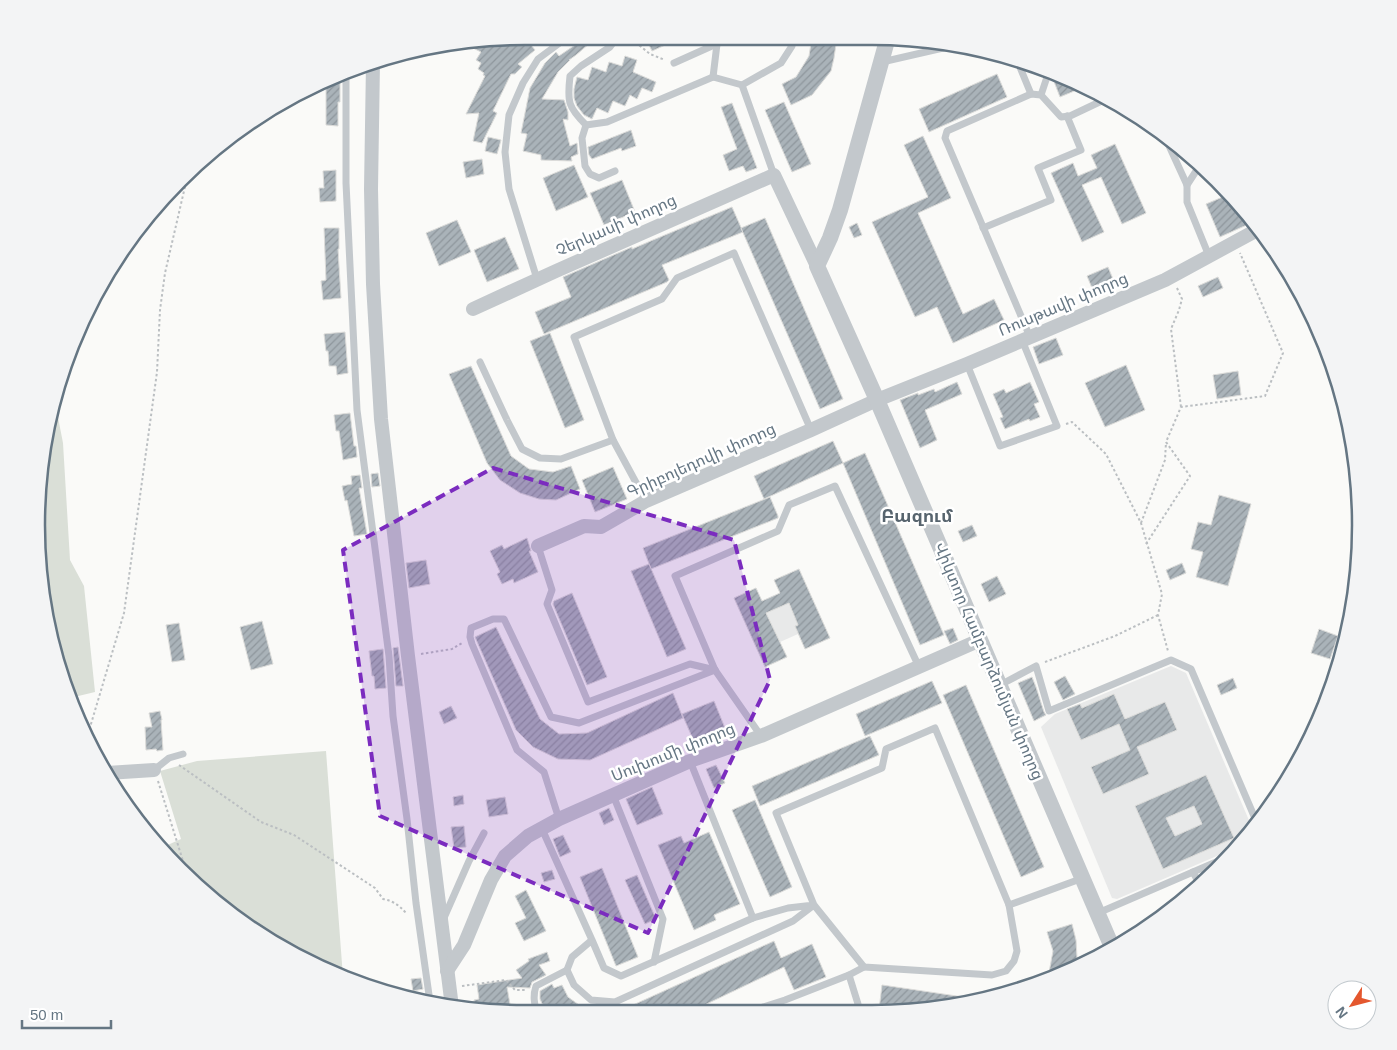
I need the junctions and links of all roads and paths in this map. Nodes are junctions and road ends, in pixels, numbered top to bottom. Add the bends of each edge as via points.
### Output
1 (557, 45) edge
2 (611, 45) edge
3 (639, 45) edge
4 (715, 45) edge
5 (717, 45) edge
6 (792, 45) edge
7 (886, 45) edge
8 (932, 49) edge
9 (881, 62) junction
10 (674, 63) joint
11 (373, 69) edge
12 (1021, 69) edge
13 (713, 76) junction
14 (1046, 78) edge
15 (346, 80) edge
16 (742, 85) junction
17 (1031, 94) junction
18 (1041, 95) junction
19 (1099, 102) edge
20 (1067, 116) junction
21 (586, 126) junction
22 (1172, 151) edge
23 (615, 171) dead end
24 (1196, 171) edge
25 (774, 175) junction
26 (1187, 185) junction
27 (185, 187) edge
28 (983, 228) junction
29 (1252, 232) edge
30 (1235, 242) junction
31 (1209, 256) junction
32 (817, 266) junction
33 (1172, 276) junction
34 (537, 279) junction
35 (472, 309) dead end
36 (1026, 338) junction
37 (480, 362) dead end
38 (967, 364) junction
39 (877, 400) junction
40 (1181, 407) junction
41 (1057, 426) junction
42 (811, 430) junction
43 (613, 440) junction
44 (1166, 442) junction
45 (646, 501) junction
46 (1141, 523) junction
47 (1146, 544) junction
48 (538, 546) joint
49 (1158, 615) junction
50 (980, 640) junction
51 (458, 646) dead end
52 (408, 656) junction
53 (1171, 660) junction
54 (1036, 666) junction
55 (919, 667) junction
56 (715, 670) junction
57 (1000, 685) junction
58 (91, 727) edge
59 (761, 736) junction
60 (183, 754) dead end
61 (169, 758) junction
62 (690, 762) junction
63 (154, 770) junction
64 (114, 773) edge
65 (613, 795) junction
66 (1253, 817) edge
67 (559, 819) junction
68 (542, 829) junction
69 (484, 832) dead end
70 (183, 861) edge
71 (1211, 864) edge
72 (1193, 872) junction
73 (1083, 878) junction
74 (1196, 878) edge
75 (814, 905) junction
76 (1010, 905) junction
77 (417, 912) junction
78 (1098, 913) junction
79 (753, 918) junction
80 (441, 922) junction
81 (592, 940) junction
82 (1110, 942) edge
83 (654, 962) junction
84 (864, 967) junction
85 (567, 970) junction
86 (447, 971) junction
87 (849, 975) junction
88 (536, 986) junction
89 (449, 987) junction
90 (429, 996) edge
91 (451, 999) edge
92 (535, 1005) edge
93 (770, 1005) edge
94 (858, 1005) edge

1 - 34 lane via 538,59 523,83 509,115 505,152 509,189
2 - 21 lane via 570,76 568,96 574,113
3 - 10 path via 650,54
4 - 10 lane
5 - 13 lane
6 - 16 lane via 781,63
7 - 9 street
8 - 9 lane
9 - 32 street via 840,210
11 - 52 street via 372,284 381,419
12 - 17 lane
13 - 16 lane
13 - 21 lane via 608,122
14 - 18 lane
15 - 77 lane via 346,183 357,410 389,656 393,716
16 - 25 lane
17 - 18 lane
17 - 28 lane via 947,131 945,138
18 - 20 lane via 1061,116
19 - 20 lane
20 - 28 lane via 1081,150 1038,168 1051,200
21 - 23 lane via 582,138 585,166 590,174 599,178
22 - 26 lane
24 - 26 lane
25 - 32 street
25 - 34 street, Չերկասի փողոց
26 - 31 lane via 1187,202
27 - 58 path via 165,273 157,372 124,614
28 - 36 lane
29 - 30 street, Ռուսթավի փողոց
30 - 31 street, Ռուսթավի փողոց
30 - 40 path via 1283,353 1265,396
31 - 33 street, Ռուսթավի փողոց
32 - 39 street, Վիկտոր Համբարձումյան փողոց
33 - 36 street, Ռուսթավի փողոց
33 - 40 path via 1182,299 1170,329
34 - 35 street, Չերկասի փողոց
36 - 38 street, Ռուսթավի փողոց
36 - 41 lane
37 - 43 lane via 522,449 540,458 561,459
38 - 39 street, Ռուսթավի փողոց
38 - 41 lane via 1000,446
39 - 42 street, Գրիբոյեդովի փողոց
39 - 50 street, Վիկտոր Համբարձումյան փողոց
40 - 44 path
41 - 46 path via 1072,422 1106,454
42 - 43 lane via 734,253 677,278 662,299 574,338
42 - 45 street, Գրիբոյեդովի փողոց
43 - 45 lane
44 - 46 path via 1165,460
44 - 47 path via 1190,476
45 - 48 street, Գրիբոյեդովի փողոց via 601,527 584,526
46 - 47 path
47 - 49 path via 1162,594
48 - 56 lane via 552,590 546,604 588,702 690,664
49 - 53 path
49 - 54 path via 1115,636
50 - 55 street, Սուխումի փողոց
50 - 57 street, Վիկտոր Համբարձումյան փողոց
51 - 52 path
52 - 80 street
53 - 54 lane via 1049,711
53 - 66 lane via 1191,669
54 - 57 lane
55 - 56 lane via 835,486 789,505 778,531 675,576
55 - 59 street, Սուխումի փողոց
56 - 59 lane
56 - 67 lane via 579,723 551,717 504,619 493,619 471,628 472,644 517,750 544,772
57 - 73 street, Վիկտոր Համբարձումյան փողոց
59 - 62 street, Սուխումի փողոց
60 - 61 lane
61 - 63 lane
61 - 77 path via 260,822 294,835 375,888 383,899 391,900 406,913
62 - 65 street, Սուխումի փողոց
62 - 79 lane
63 - 64 street
63 - 70 path
65 - 67 street, Սուխումի փողոց
65 - 83 lane via 663,919
67 - 68 street, Սուխումի փողոց
68 - 81 lane
68 - 86 street, Սուխումի փողոց via 528,836 505,856 491,880 464,945
69 - 80 lane
71 - 72 lane
72 - 74 lane
72 - 78 lane
73 - 76 lane
73 - 78 street, Վիկտոր Համբարձումյան փողոց
75 - 76 lane via 776,813 882,768 886,749 935,728
75 - 79 lane
75 - 84 lane
75 - 85 lane via 793,921 615,1002 591,1000 574,985
76 - 84 lane via 1017,950 1006,971 992,975
77 - 90 lane
78 - 82 street, Վիկտոր Համբարձումյան փողոց
79 - 83 lane
80 - 86 street
81 - 83 lane via 604,968 621,976
81 - 85 lane via 572,957
84 - 87 lane
85 - 88 lane
86 - 89 street
87 - 93 lane
87 - 94 lane
88 - 89 path via 526,991 515,990 506,980
88 - 92 lane
89 - 91 street

